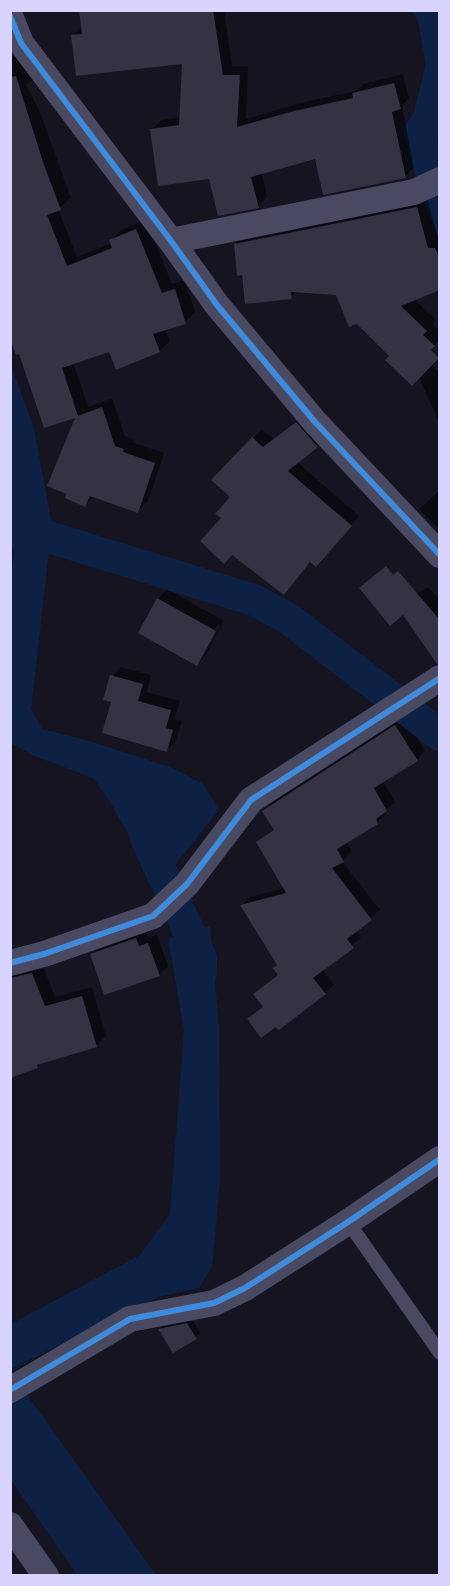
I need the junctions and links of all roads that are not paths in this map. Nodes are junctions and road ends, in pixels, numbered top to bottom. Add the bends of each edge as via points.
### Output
1 (10, 16) edge
2 (440, 180) edge
3 (171, 242) junction
4 (440, 555) edge
5 (440, 678) edge
6 (10, 963) edge
7 (440, 1159) edge
8 (348, 1222) junction
9 (440, 1353) edge
10 (10, 1390) edge
11 (10, 1525) edge
12 (46, 1575) edge

1 - 3 street via 21,43
2 - 3 street via 414,192
3 - 4 street via 217,305 315,422
5 - 6 street via 251,800 187,884 153,916
7 - 8 street
8 - 9 lane
8 - 10 street via 245,1288 214,1303 130,1319
11 - 12 street

